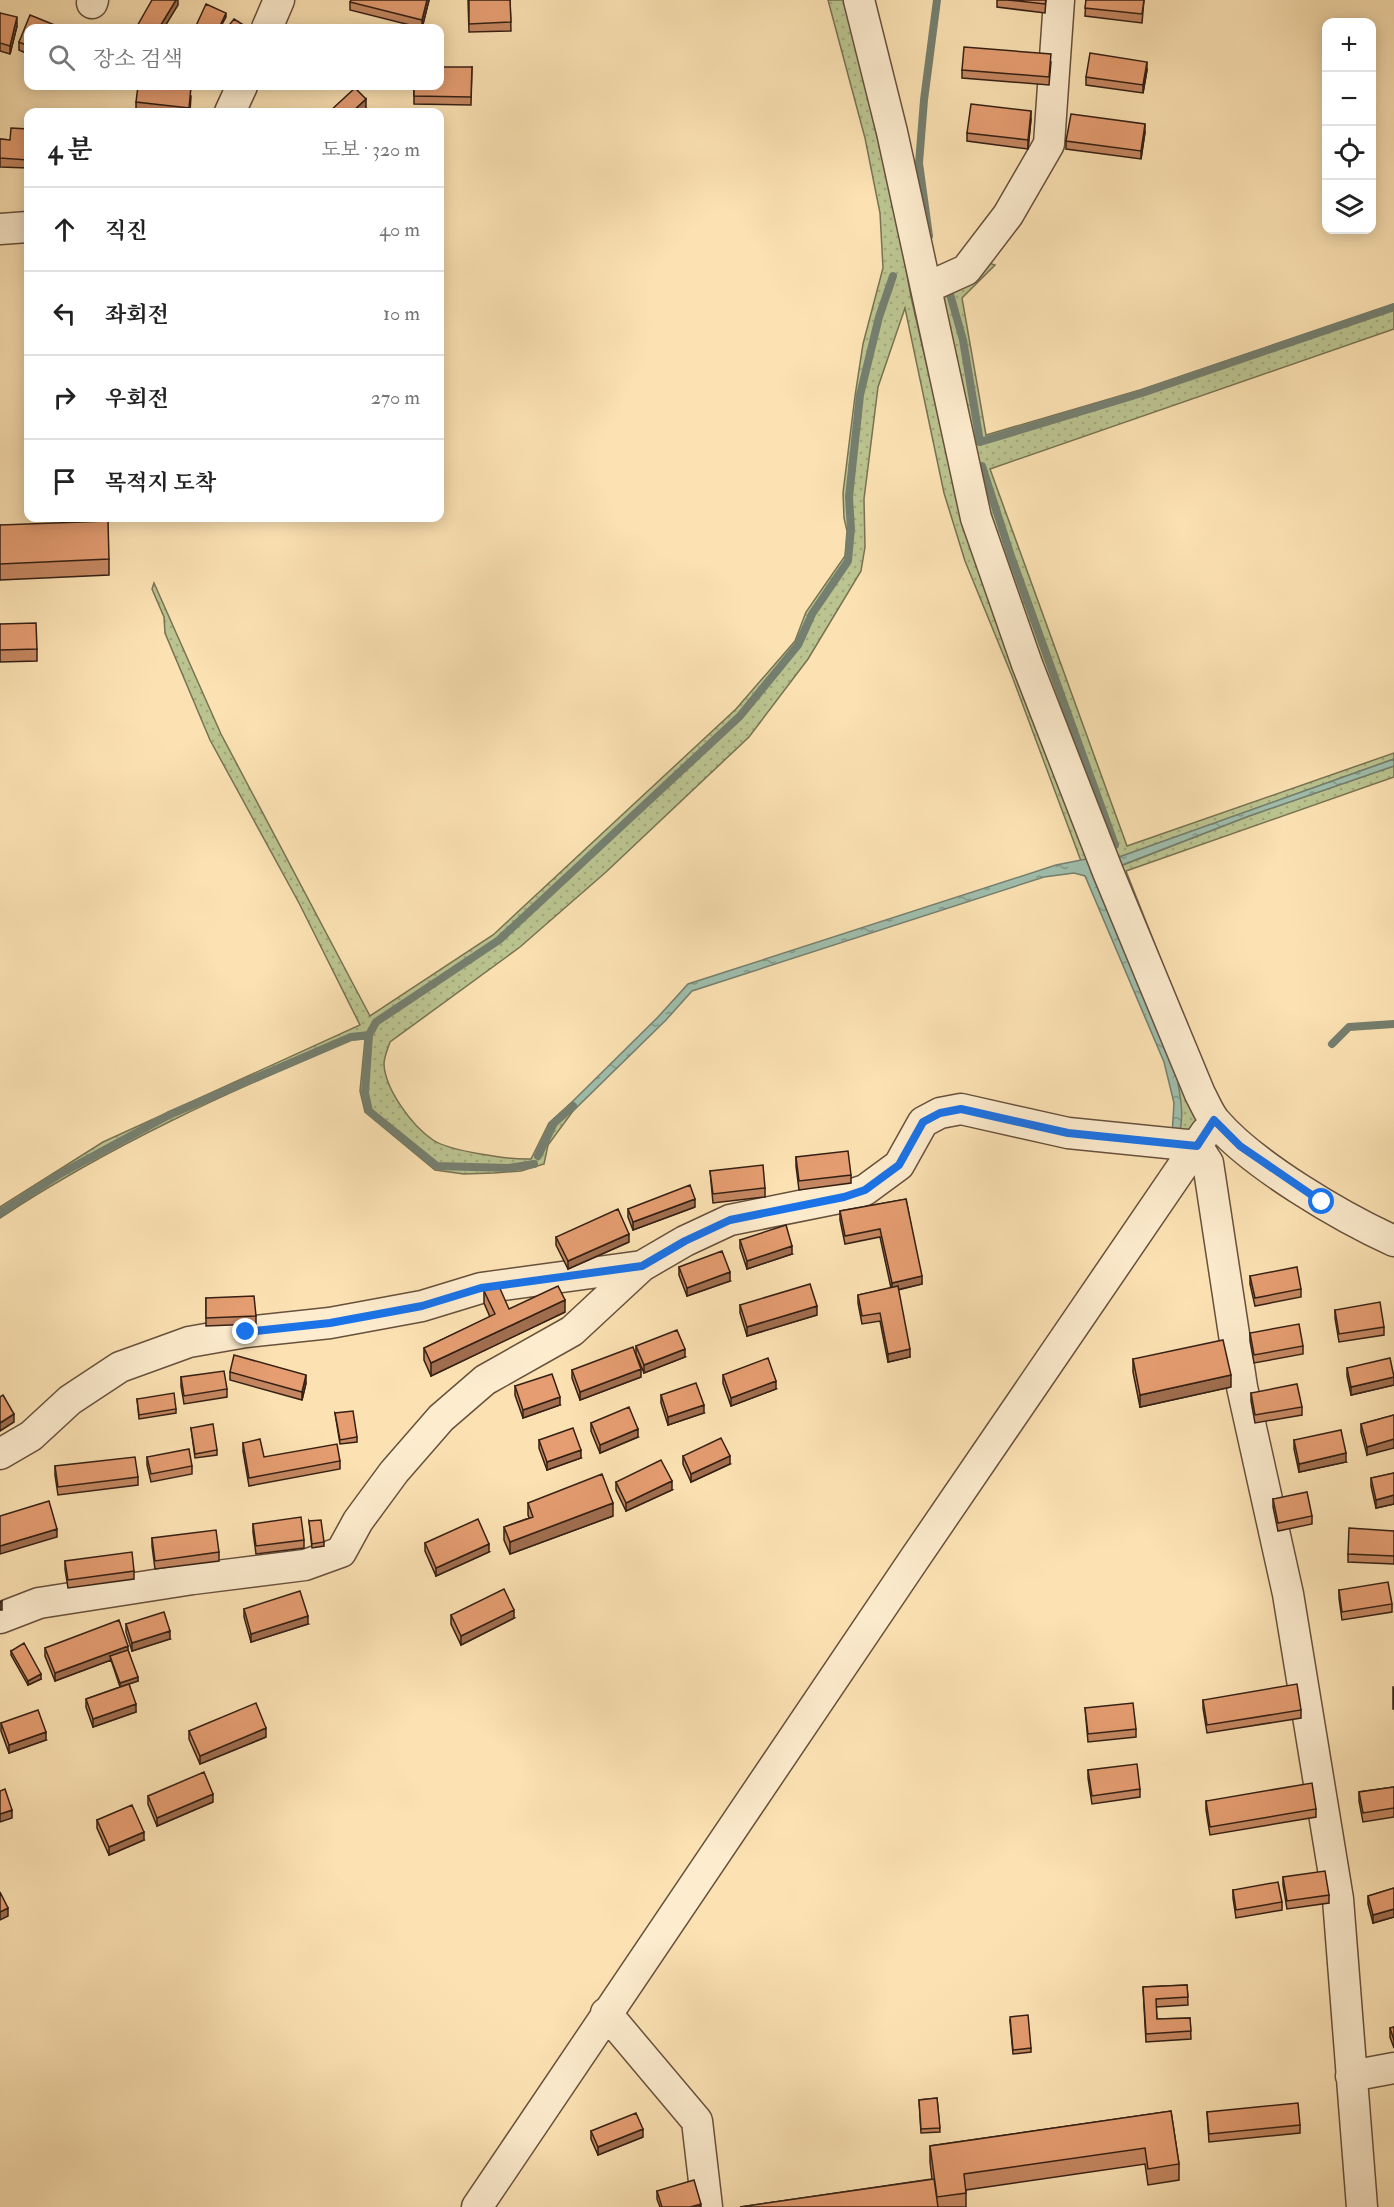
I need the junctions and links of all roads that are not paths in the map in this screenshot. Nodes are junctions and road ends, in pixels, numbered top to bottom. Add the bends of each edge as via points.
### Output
1 (279, 0) edge
2 (859, 0) edge
3 (1059, 0) edge
4 (269, 24) edge
5 (240, 90) edge
6 (232, 108) edge
7 (24, 227) edge
8 (0, 229) edge
9 (926, 288) junction
10 (1214, 1120) junction
11 (1197, 1146) junction
12 (1394, 1241) edge
13 (642, 1266) junction
14 (0, 1454) edge
15 (0, 1618) edge
16 (606, 2013) junction
17 (1394, 2068) edge
18 (1351, 2076) junction
19 (477, 2207) edge
20 (707, 2207) edge
21 (1362, 2207) edge

1 - 4 street
2 - 9 street
3 - 9 street via 1048,144 1008,215 966,270
5 - 6 street
7 - 8 street
9 - 10 street via 976,518 1027,664 1108,872 1196,1086
10 - 11 street
10 - 12 street via 1240,1146 1282,1176
11 - 13 street via 1068,1133 961,1109 940,1113 923,1122 899,1165 865,1190 730,1220
11 - 16 street
11 - 18 street via 1208,1163 1242,1387 1290,1605 1338,1899
13 - 14 street via 481,1288 422,1306 342,1321 189,1342 120,1367 70,1400 31,1436
13 - 15 street via 572,1331 485,1380 441,1418 357,1521 340,1552 305,1565 39,1603
16 - 19 street
16 - 20 street via 697,2121
17 - 18 street
18 - 21 street

